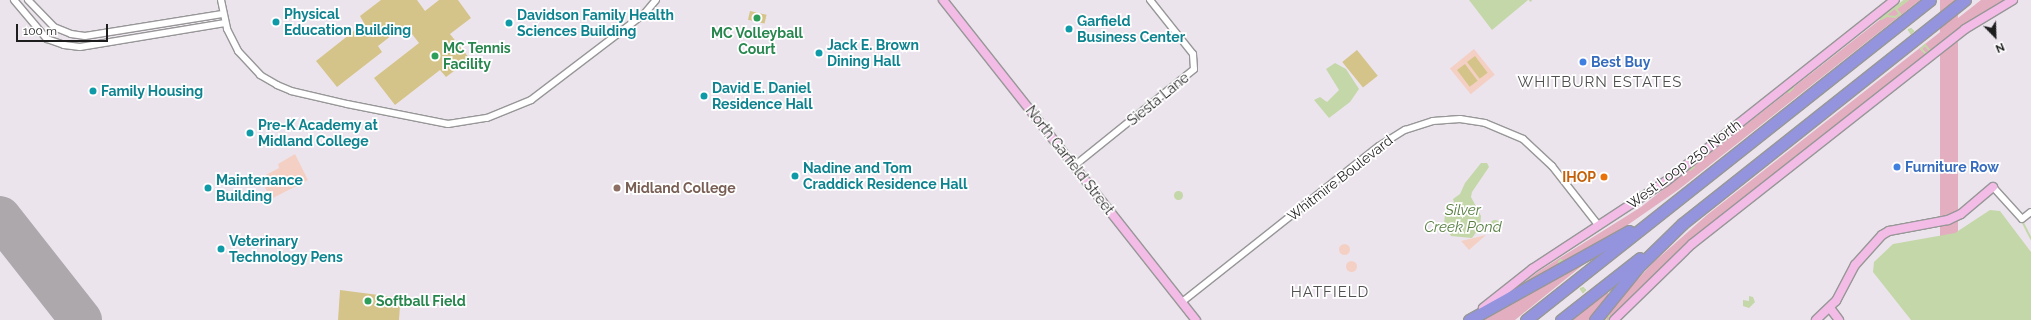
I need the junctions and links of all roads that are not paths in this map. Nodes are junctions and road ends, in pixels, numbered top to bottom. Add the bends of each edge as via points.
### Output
1 (14, 0) edge
2 (28, 0) edge
3 (221, 0) edge
4 (656, 0) edge
5 (944, 0) edge
6 (1150, 0) edge
7 (1895, 0) edge
8 (1930, 0) edge
9 (1965, 0) edge
10 (1972, 0) edge
11 (2013, 0) edge
12 (222, 14) junction
13 (1938, 21) junction
14 (225, 23) junction
15 (1074, 166) junction
16 (1696, 186) junction
17 (1993, 187) joint
18 (2031, 212) edge
19 (1599, 226) junction
20 (1675, 230) junction
21 (1182, 302) junction
22 (1830, 308) junction
23 (1196, 320) edge
24 (1468, 320) edge
25 (1526, 320) edge
26 (1561, 320) edge
27 (1595, 320) edge
28 (1614, 320) edge
29 (1816, 320) edge
30 (1839, 320) edge

1 - 14 street via 47,39 64,46 80,47
2 - 12 street via 54,27 85,36
3 - 12 street
4 - 14 street via 645,13 531,100 487,118 448,124 404,117 286,89 260,75 238,51
5 - 15 main road, North Garfield Street
6 - 15 street, Siesta Lane via 1193,54 1194,69
7 - 19 main road, West Loop 250 North via 1664,182
8 - 16 highway
9 - 13 highway
10 - 13 highway
11 - 28 main road via 1965,29 1692,244
12 - 14 street
13 - 20 highway
15 - 21 main road, North Garfield Street
16 - 24 highway via 1601,248
16 - 25 highway
17 - 18 street via 2022,218
17 - 22 main road via 1961,214 1948,220 1889,231 1882,236 1855,265
19 - 21 street, Whitmire Boulevard via 1552,166 1523,139 1485,123 1460,119 1433,121 1405,130 1379,146
19 - 24 main road, West Loop 250 North via 1532,269
20 - 26 highway
20 - 27 highway via 1638,267
21 - 23 main road, North Garfield Street
22 - 29 main road
22 - 30 main road

